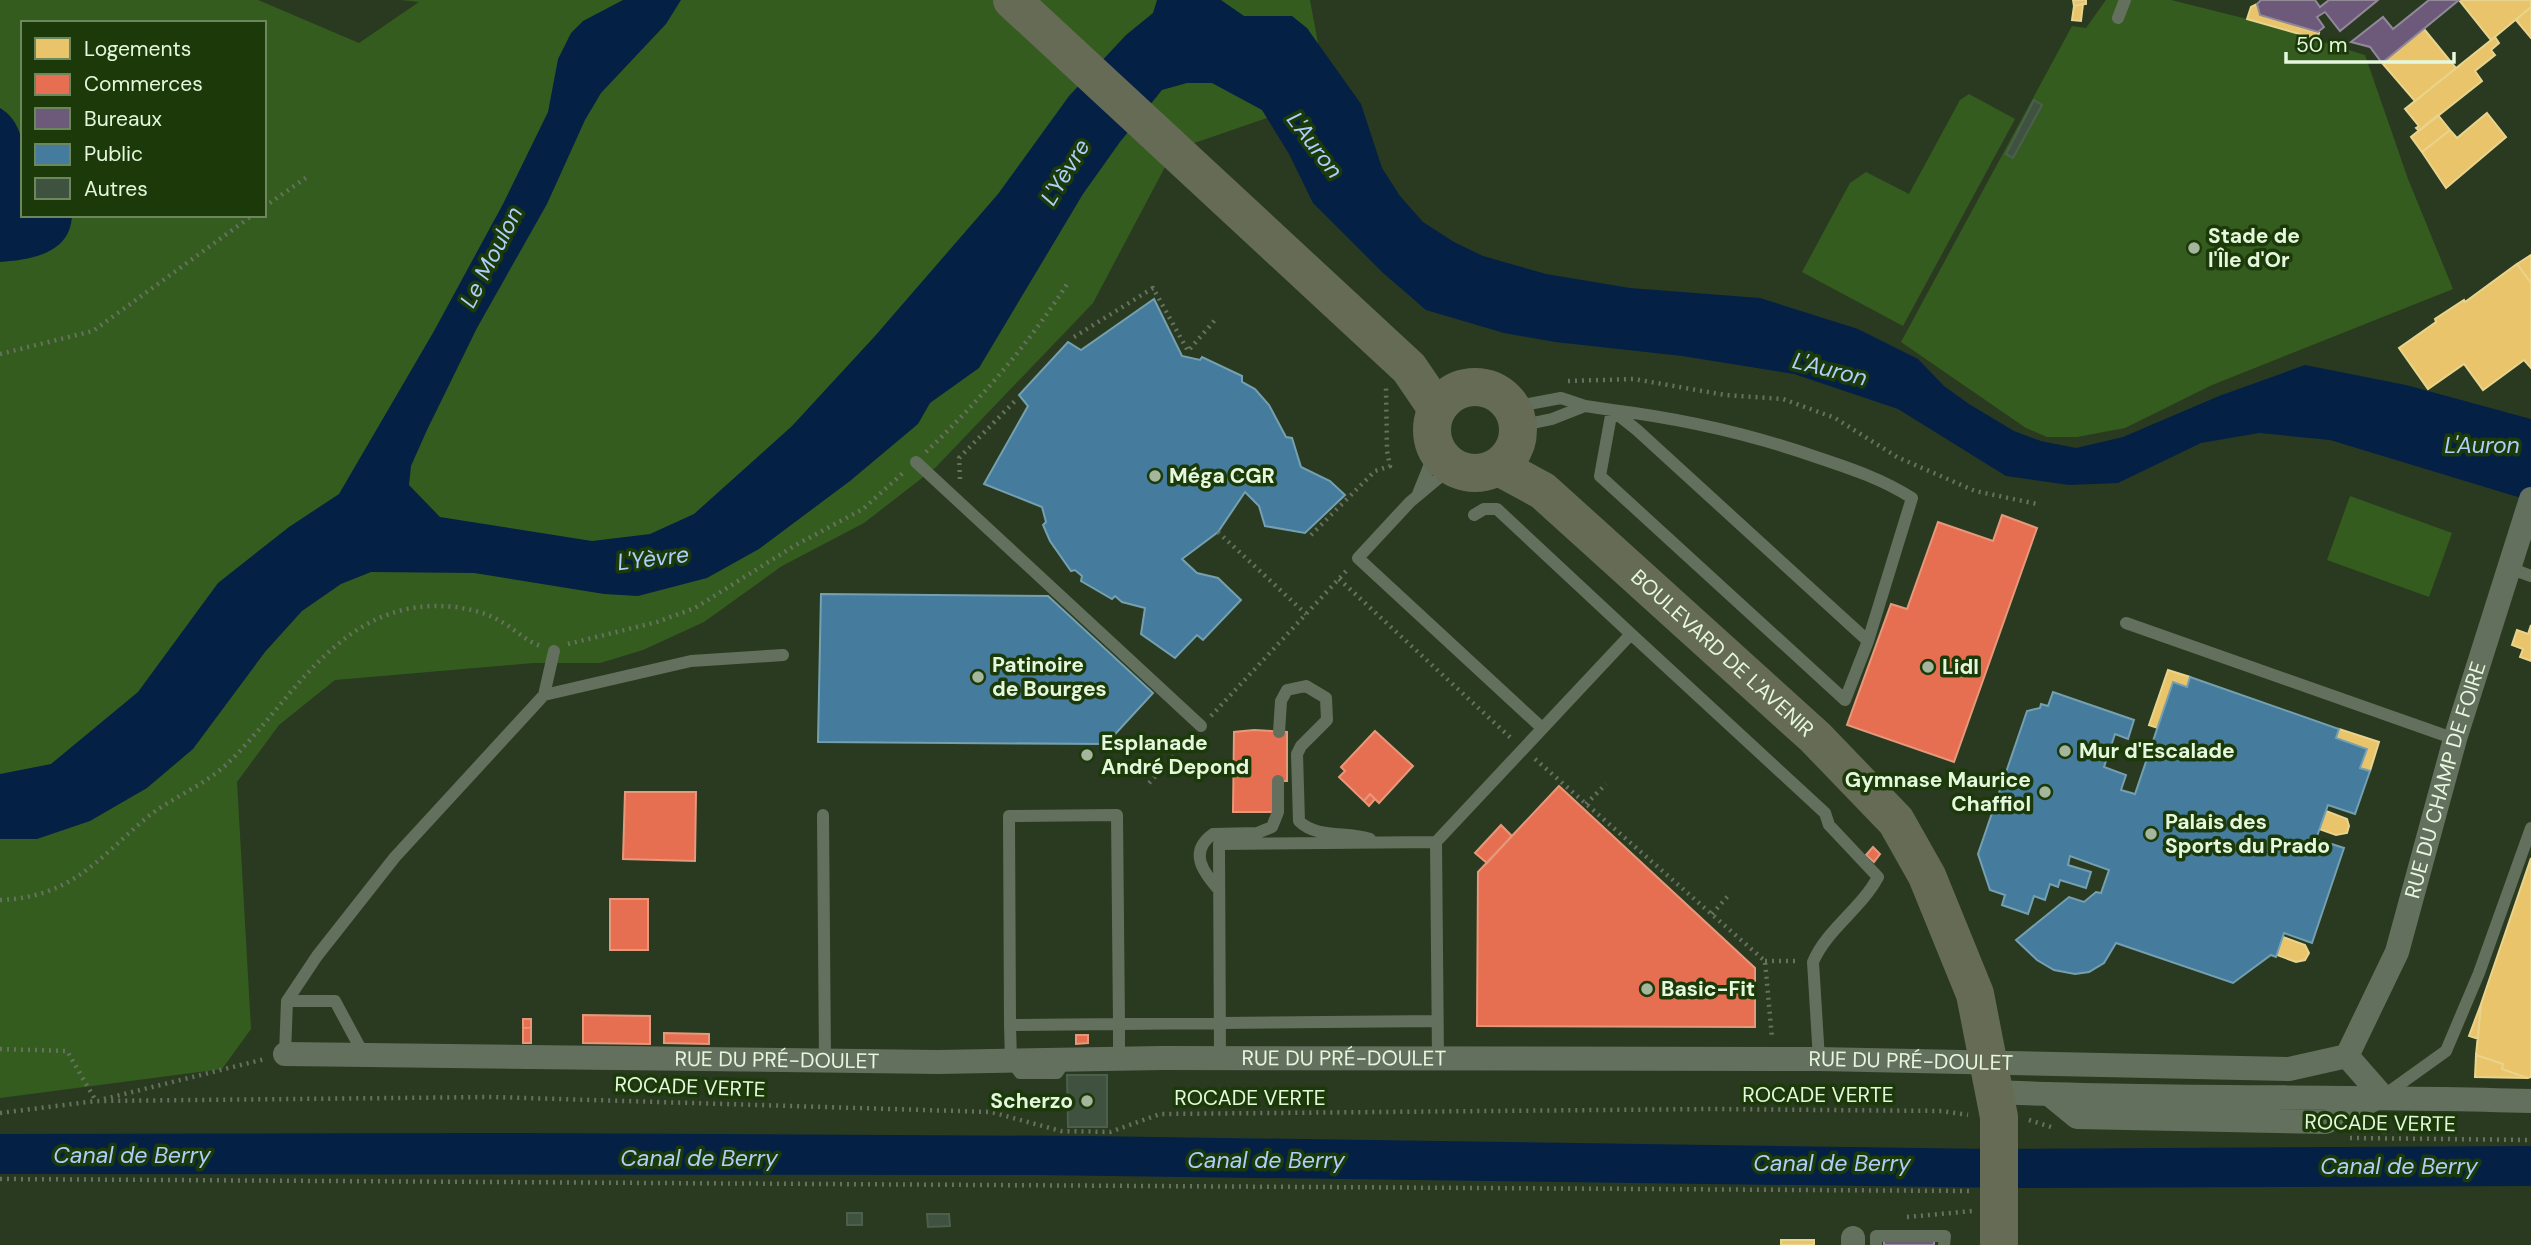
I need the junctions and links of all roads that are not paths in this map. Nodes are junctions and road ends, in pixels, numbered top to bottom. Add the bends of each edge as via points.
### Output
1 (1012, 0) edge
2 (2125, 0) edge
3 (2118, 18) dead end
4 (1447, 400) junction
5 (1585, 406) junction
6 (1612, 410) junction
7 (1511, 437) junction
8 (1444, 458) junction
9 (916, 462) road end
10 (1416, 497) junction
11 (1474, 515) dead end
12 (2528, 522) edge
13 (2519, 571) edge
14 (2126, 623) dead end
15 (1631, 634) junction
16 (1868, 641) junction
17 (554, 651) road end
18 (783, 655) dead end
19 (544, 695) junction
20 (1201, 726) road end
21 (1542, 728) junction
22 (1279, 732) dead end
23 (2455, 739) junction
24 (1278, 781) dead end
25 (824, 815) dead end
26 (2531, 828) edge
27 (1436, 842) junction
28 (1380, 843) junction
29 (1219, 890) junction
30 (287, 1001) junction
31 (1437, 1021) junction
32 (1220, 1023) junction
33 (1119, 1024) junction
34 (1010, 1025) junction
35 (285, 1054) joint
36 (364, 1055) junction
37 (2347, 1056) junction
38 (1438, 1058) junction
39 (1119, 1059) junction
40 (1220, 1059) junction
41 (1819, 1059) junction
42 (1010, 1060) junction
43 (825, 1061) junction
44 (1994, 1091) junction
45 (2382, 1096) junction
46 (2531, 1101) edge
47 (1999, 1215) edge
48 (1860, 1243) edge
49 (1944, 1245) edge

1 - 4 main road
2 - 3 lane
4 - 7 main road via 1485,388 1502,396
4 - 8 main road via 1432,436
5 - 6 lane
5 - 7 lane
5 - 7 lane via 1561,398 1549,400
6 - 16 lane
6 - 16 lane via 1600,476 1845,700
6 - 16 lane via 1684,419 1752,435 1883,480 1912,498
7 - 8 main road via 1480,473
7 - 44 main road, BOULEVARD DE L'AVENIR via 1543,491 1815,737 1896,821 1927,876 1975,994
8 - 10 lane
8 - 10 lane
9 - 20 lane
10 - 21 lane via 1358,558
11 - 15 lane via 1497,509
12 - 13 street, RUE DU CHAMP DE FOIRE
13 - 23 street, RUE DU CHAMP DE FOIRE
14 - 23 lane
15 - 21 lane
15 - 41 lane via 1825,813 1829,825 1878,877 1813,962
17 - 19 lane
18 - 19 lane via 691,661
19 - 30 lane via 395,857
21 - 27 lane
22 - 28 lane via 1286,690 1306,686 1326,698 1327,720 1297,754 1299,821 1314,832 1353,833
23 - 37 street, RUE DU CHAMP DE FOIRE via 2397,952
24 - 29 lane via 1278,812 1272,827 1257,833 1213,834 1199,848 1203,872
25 - 43 lane
26 - 45 lane via 2446,1051
27 - 28 lane
27 - 31 lane
28 - 29 lane via 1219,844
29 - 32 lane
30 - 35 lane
30 - 36 lane via 335,1001
31 - 32 lane
31 - 38 lane
32 - 33 lane
32 - 40 lane
33 - 34 lane
33 - 34 lane via 1117,815 1009,816
33 - 39 lane
34 - 42 lane
35 - 36 street, RUE DU PRÉ-DOULET
36 - 43 street, RUE DU PRÉ-DOULET
37 - 44 street, RUE DU PRÉ-DOULET via 2289,1069
37 - 45 street
38 - 40 street, RUE DU PRÉ-DOULET
38 - 41 street, RUE DU PRÉ-DOULET
39 - 40 street, RUE DU PRÉ-DOULET
39 - 42 street, RUE DU PRÉ-DOULET
41 - 44 street, RUE DU PRÉ-DOULET
42 - 43 street, RUE DU PRÉ-DOULET
44 - 45 street, RUE DU PRÉ-DOULET via 2049,1094 2077,1117 2326,1122
44 - 47 main road, BOULEVARD DE L'AVENIR
45 - 46 street, RUE DU PRÉ-DOULET
48 - 49 lane via 1875,1236 1945,1236

